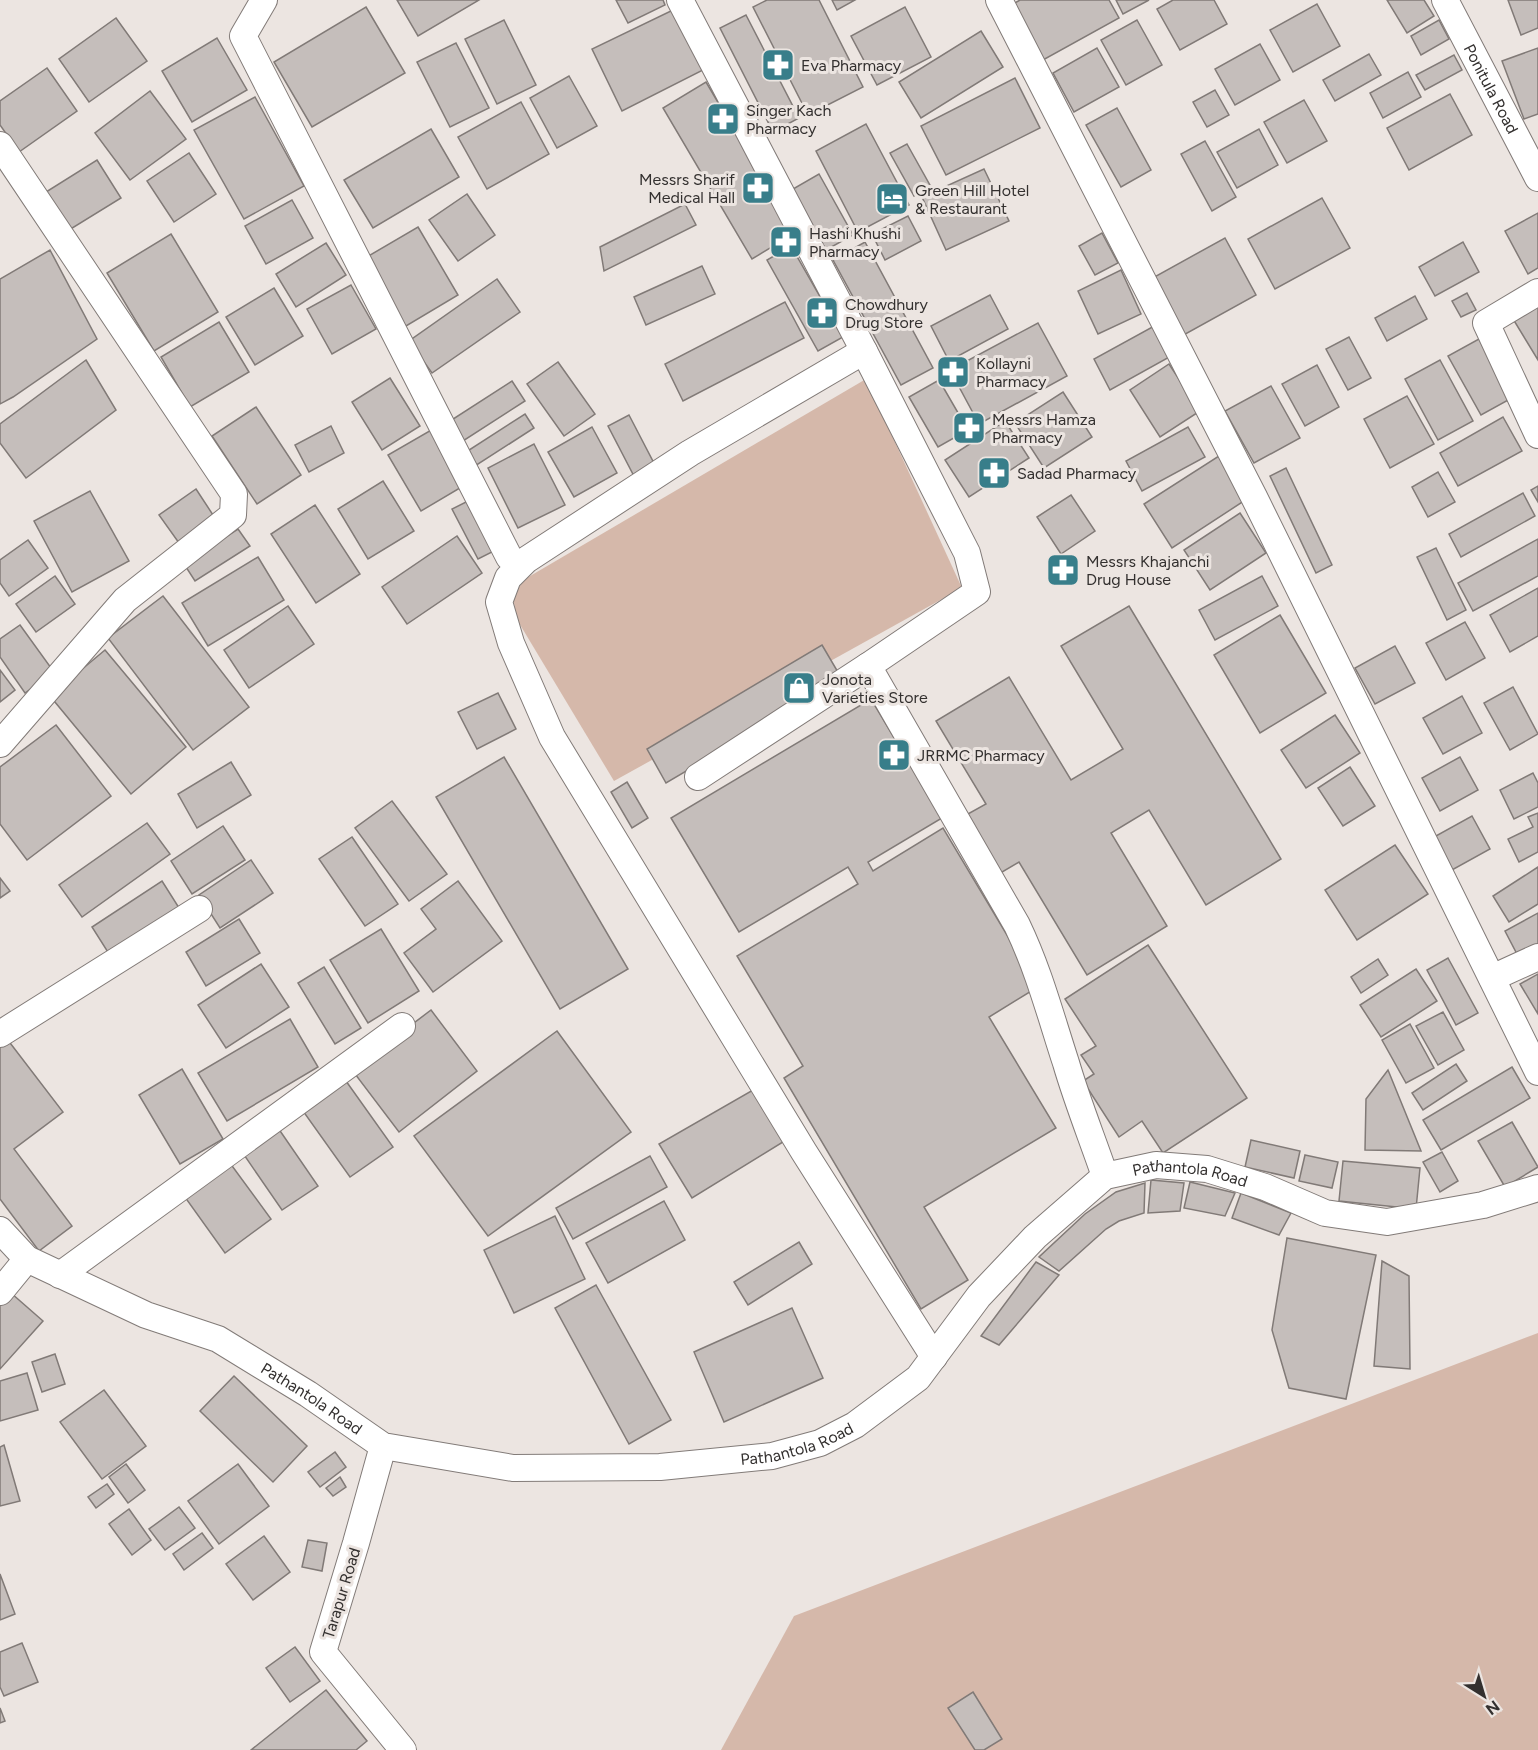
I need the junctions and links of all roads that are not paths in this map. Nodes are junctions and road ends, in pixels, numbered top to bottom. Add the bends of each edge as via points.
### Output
1 (264, 0) edge
2 (680, 0) edge
3 (999, 0) edge
4 (1445, 0) edge
5 (0, 145) edge
6 (1538, 178) edge
7 (1538, 292) edge
8 (864, 351) junction
9 (1538, 435) edge
10 (509, 557) dead end
11 (868, 666) junction
12 (0, 744) edge
13 (698, 777) dead end
14 (199, 909) dead end
15 (1538, 957) edge
16 (1492, 978) junction
17 (402, 1026) dead end
18 (0, 1034) edge
19 (1538, 1072) edge
20 (1105, 1176) junction
21 (1538, 1188) edge
22 (0, 1230) edge
23 (27, 1259) junction
24 (60, 1275) junction
25 (0, 1292) edge
26 (934, 1357) junction
27 (383, 1446) junction
28 (389, 1745) edge

1 - 10 street via 243,36
2 - 8 street
3 - 16 street via 1254,497
4 - 6 street, Ponitula Road
5 - 12 street via 234,494 233,515 125,600
7 - 9 street via 1486,323
8 - 11 street via 967,553 977,592
8 - 26 street via 690,453 526,560 508,578 499,602 511,643 552,737 804,1152
11 - 13 street
11 - 20 street via 1029,951
14 - 18 street
15 - 16 street
16 - 19 street
17 - 24 street
20 - 21 street, Pathantola Road via 1156,1165 1207,1169 1265,1187 1325,1213 1387,1222 1483,1205
20 - 26 street, Pathantola Road via 1035,1237 979,1296
22 - 23 street, Pathantola Road
23 - 24 street, Pathantola Road
23 - 25 street
24 - 27 street, Pathantola Road via 146,1315 218,1339
26 - 27 street, Pathantola Road via 918,1377 855,1425 820,1443 772,1456 660,1467 513,1468
27 - 28 street, Tarapur Road via 322,1652

